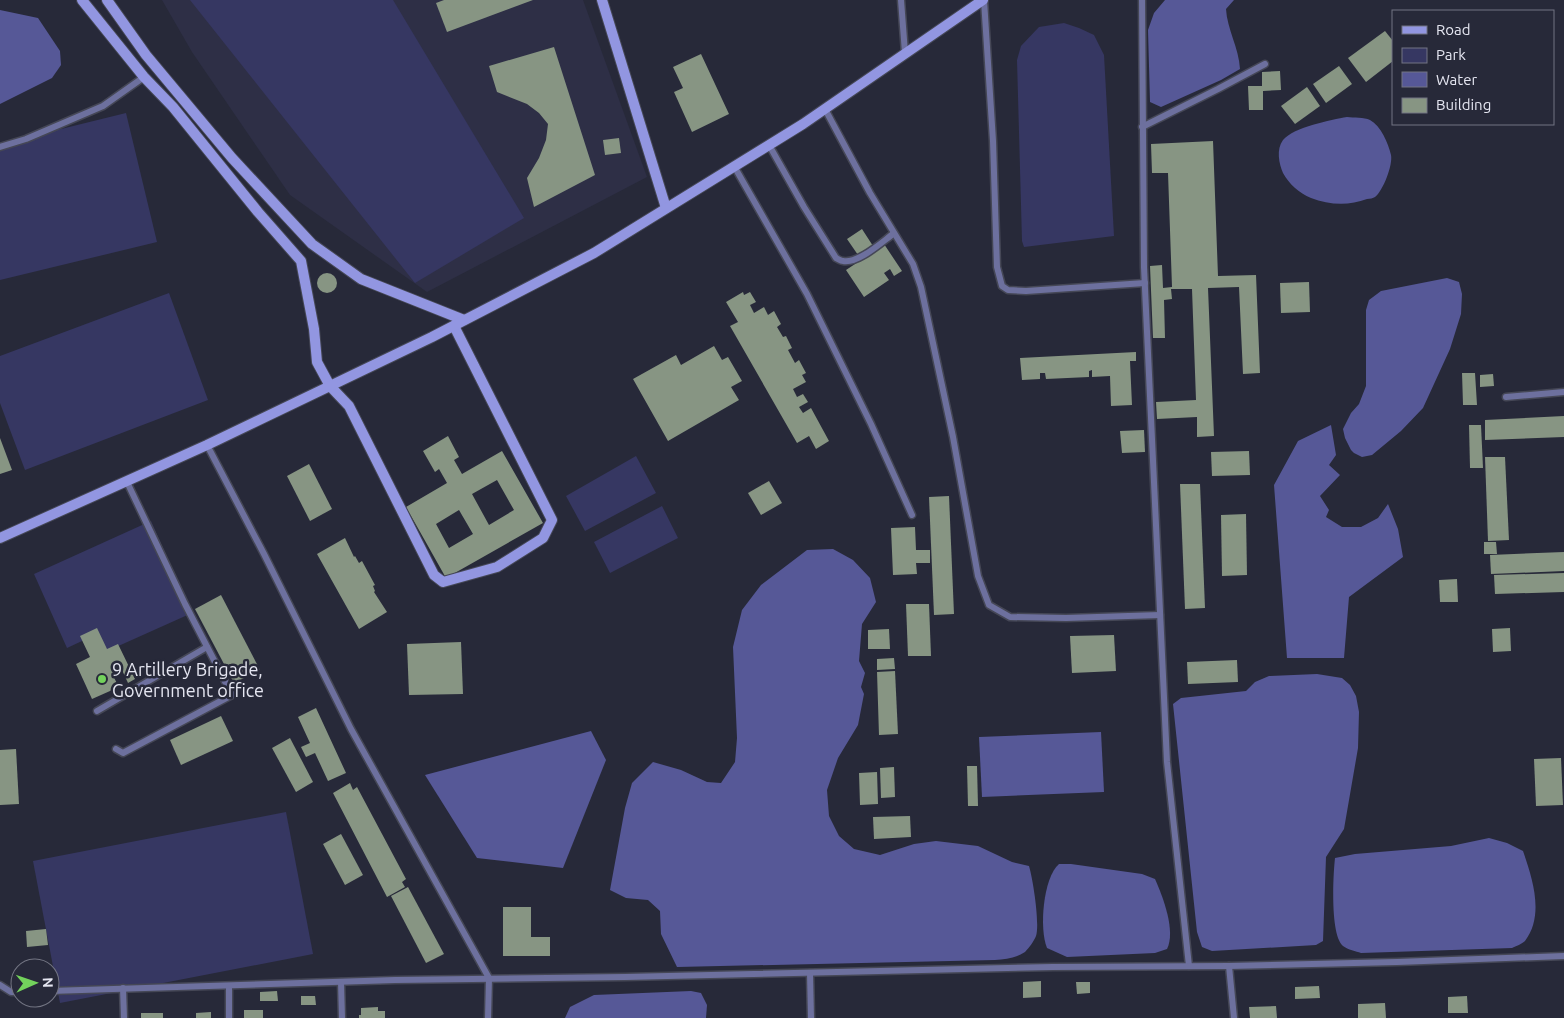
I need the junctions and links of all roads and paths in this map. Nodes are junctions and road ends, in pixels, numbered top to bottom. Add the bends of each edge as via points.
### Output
1 (82, 0) edge
2 (107, 0) edge
3 (602, 0) edge
4 (901, 0) edge
5 (984, 0) edge
6 (1142, 0) edge
7 (905, 54) junction
8 (1265, 64) dead end
9 (144, 76) junction
10 (825, 109) junction
11 (1142, 127) junction
12 (769, 145) junction
13 (0, 147) edge
14 (734, 166) junction
15 (666, 208) junction
16 (893, 234) junction
17 (1145, 283) junction
18 (464, 320) junction
19 (454, 326) junction
20 (330, 386) junction
21 (1564, 392) edge
22 (1506, 397) dead end
23 (207, 445) junction
24 (128, 482) junction
25 (912, 514) dead end
26 (0, 538) edge
27 (1160, 615) junction
28 (208, 647) junction
29 (97, 711) dead end
30 (116, 749) dead end
31 (1564, 956) edge
32 (1189, 966) junction
33 (1229, 966) junction
34 (810, 972) junction
35 (489, 978) junction
36 (341, 982) junction
37 (229, 986) junction
38 (123, 988) junction
39 (60, 991) edge
40 (124, 1018) edge
41 (229, 1018) edge
42 (342, 1018) edge
43 (488, 1018) edge
44 (811, 1018) edge
45 (1234, 1018) edge

1 - 9 street
2 - 18 street via 152,62 232,158 312,244 361,280
3 - 15 street
4 - 7 lane
5 - 7 street
5 - 17 lane via 997,267 1002,286 1008,290 1026,291
6 - 11 lane
7 - 10 street
8 - 11 lane
9 - 13 lane via 103,106
9 - 20 street via 301,261 318,362
10 - 12 street
10 - 16 lane
11 - 17 lane
12 - 14 street
12 - 16 lane via 836,258 844,262 861,257
14 - 15 street
14 - 25 lane via 807,294 872,424
15 - 18 street via 594,253
16 - 27 lane via 913,264 921,287 978,576 989,605 1010,617
17 - 27 lane
18 - 19 street
19 - 20 street
19 - 20 street via 552,520 543,538 497,567 443,582 434,575 348,406
20 - 23 street
21 - 22 lane
23 - 24 street
23 - 35 lane via 351,729
24 - 26 street
24 - 28 lane
27 - 32 lane via 1167,762
28 - 29 lane
28 - 30 lane via 232,695 123,753
31 - 33 lane
32 - 33 lane
32 - 34 lane
33 - 45 lane
34 - 35 lane
34 - 44 lane
35 - 36 lane
35 - 43 lane
36 - 37 lane
36 - 42 lane
37 - 38 lane
37 - 41 lane
38 - 39 lane
38 - 40 lane

